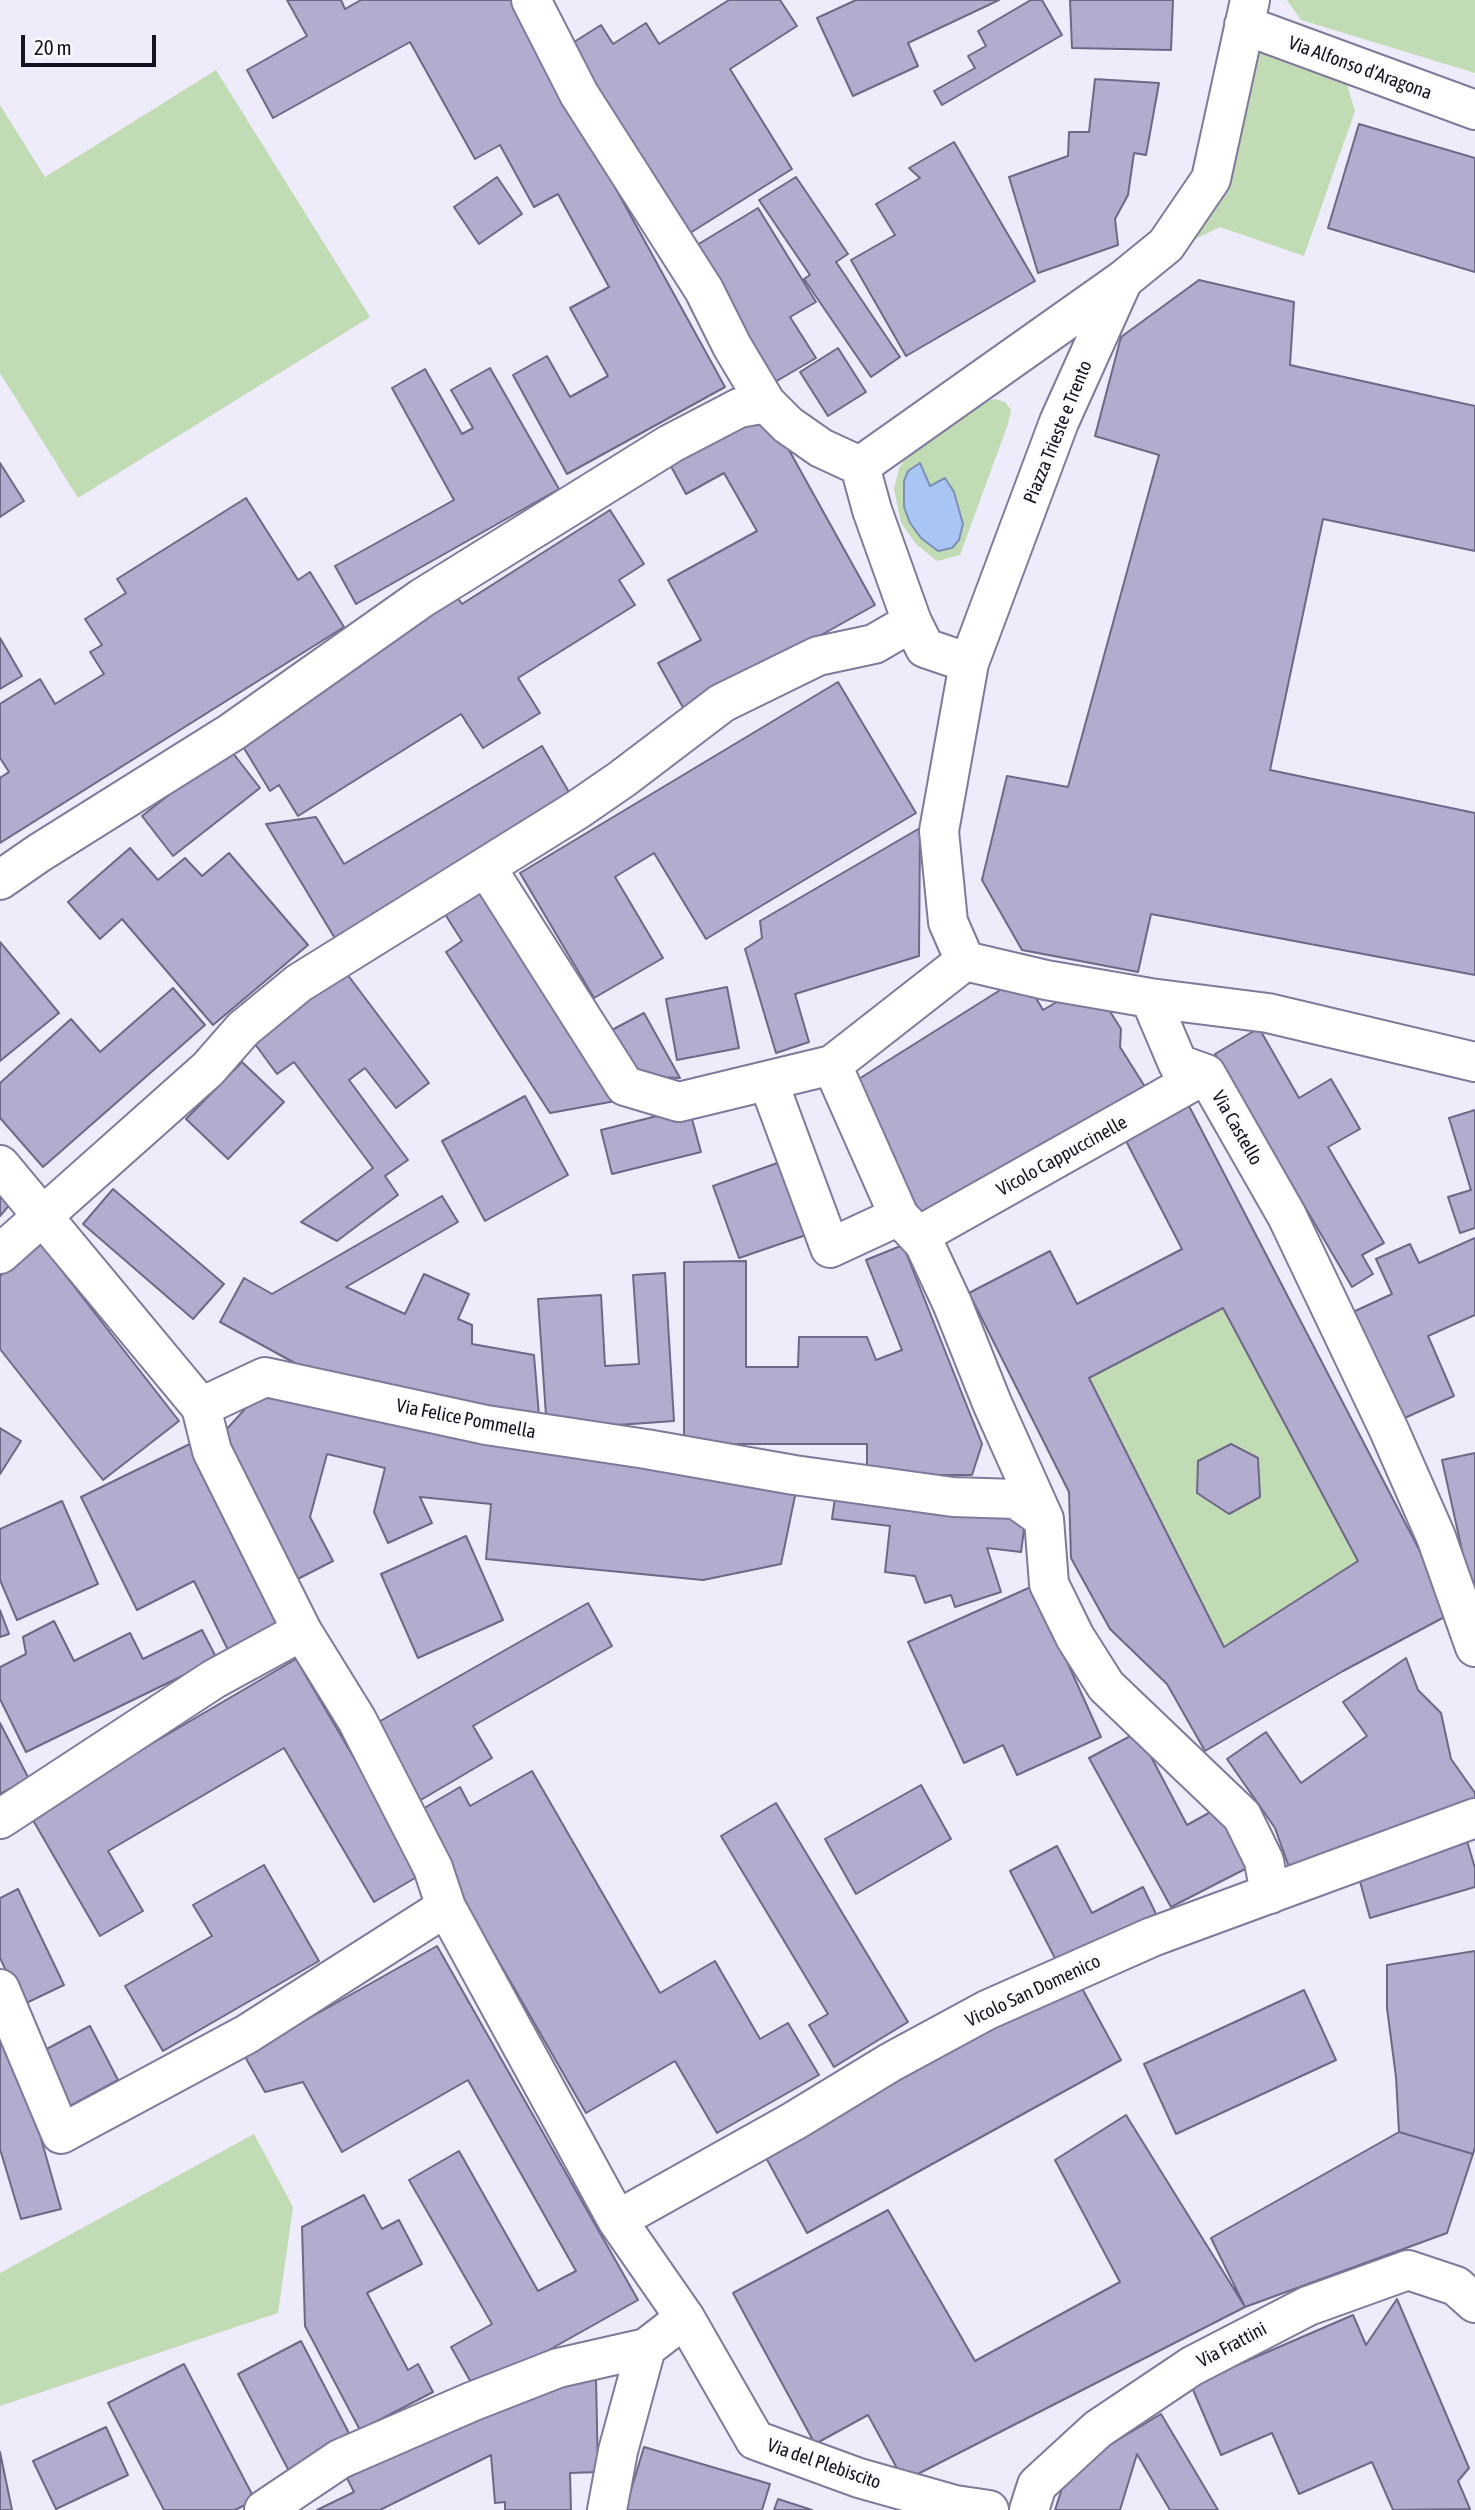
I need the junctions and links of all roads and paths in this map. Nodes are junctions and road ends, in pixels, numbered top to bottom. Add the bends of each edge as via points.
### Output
1 (531, 0) edge
2 (1247, 13) edge
3 (1475, 110) edge
4 (1123, 280) junction
5 (766, 403) junction
6 (860, 466) junction
7 (912, 622) junction
8 (969, 663) junction
9 (486, 867) junction
10 (0, 880) edge
11 (965, 961) junction
12 (1150, 998) junction
13 (1475, 1062) edge
14 (832, 1065) junction
15 (1206, 1074) junction
16 (768, 1081) junction
17 (0, 1165) edge
18 (43, 1215) junction
19 (912, 1229) junction
20 (0, 1254) edge
21 (201, 1408) junction
22 (1044, 1519) junction
23 (302, 1631) junction
24 (1475, 1647) edge
25 (1475, 1818) edge
26 (0, 1819) edge
27 (1270, 1894) junction
28 (446, 1907) junction
29 (0, 1989) edge
30 (617, 2220) junction
31 (1475, 2303) edge
32 (685, 2318) junction
33 (646, 2348) junction
34 (264, 2510) edge
35 (607, 2510) edge
36 (989, 2510) edge
37 (1029, 2510) edge

1 - 5 street via 579,94 704,290
2 - 3 street, Via Alfonso d’Aragona
2 - 4 street via 1211,180 1166,245
4 - 6 street
4 - 8 street, Piazza Trieste e Trento via 1059,422
5 - 6 street via 821,448
5 - 10 street via 738,408 670,444 422,597 232,732
6 - 7 street
7 - 8 street via 925,648
7 - 9 street via 874,644 818,656 722,703 622,779
8 - 11 street via 939,831 948,922
9 - 16 street via 625,1086 680,1102
9 - 18 street via 299,983 243,1029 208,1069
11 - 12 street
11 - 14 street
12 - 13 street via 1268,1013
12 - 15 street, Via Castello via 1178,1064
14 - 16 street
14 - 19 street
15 - 19 street, Vicolo Cappuccinelle via 929,1230
15 - 24 street, Via Castello via 1287,1216 1389,1430 1436,1537
16 - 19 street via 830,1248
17 - 18 street
18 - 20 street
18 - 21 street
19 - 22 street via 952,1303
21 - 22 street, Via Felice Pommella via 265,1377 486,1424 794,1475 953,1497 1016,1499
21 - 23 street, Via del Plebiscito via 212,1451
22 - 27 street via 1049,1584 1075,1637 1106,1686 1241,1816 1264,1861
23 - 26 street via 214,1679
23 - 28 street, Via del Plebiscito via 363,1732 433,1868
25 - 27 street, Vicolo San Domenico
27 - 30 street, Vicolo San Domenico via 1152,1937 987,2010
28 - 29 street via 247,2034 61,2134
28 - 30 street, Via del Plebiscito
30 - 32 street, Via del Plebiscito
31 - 37 street, Via Frattini via 1456,2286 1408,2270 1308,2306 1192,2366 1098,2429 1037,2485
32 - 33 street
32 - 36 street, Via del Plebiscito via 755,2440 859,2478
33 - 34 street via 558,2368 471,2402 340,2459
33 - 35 street

